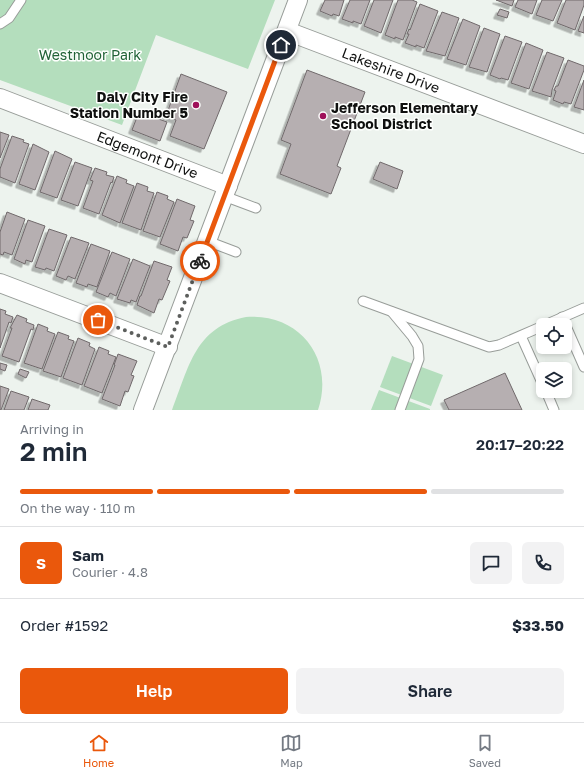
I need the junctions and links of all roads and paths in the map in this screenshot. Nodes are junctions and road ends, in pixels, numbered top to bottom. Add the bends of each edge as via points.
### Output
1 (21, 0) edge
2 (298, 0) edge
3 (0, 24) edge
4 (287, 31) junction
5 (0, 98) edge
6 (584, 144) edge
7 (226, 191) junction
8 (256, 208) dead end
9 (207, 242) junction
10 (236, 252) dead end
11 (0, 283) edge
12 (363, 301) dead end
13 (584, 308) edge
14 (391, 311) junction
15 (562, 317) joint
16 (536, 329) edge
17 (521, 336) junction
18 (168, 347) junction
19 (584, 367) edge
20 (536, 369) edge
21 (549, 398) edge
22 (143, 410) edge
23 (400, 410) edge
24 (554, 410) edge

1 - 3 lane via 9,18
2 - 4 street
4 - 6 street, Lakeshire Drive
4 - 7 street
5 - 7 street, Edgemont Drive
7 - 8 lane
7 - 9 street
9 - 10 lane
9 - 18 street
11 - 18 street
12 - 14 lane
13 - 15 lane
14 - 17 lane via 489,347
14 - 23 lane via 418,346 419,360
15 - 19 lane
16 - 17 lane
17 - 20 lane
18 - 22 street
21 - 24 lane

